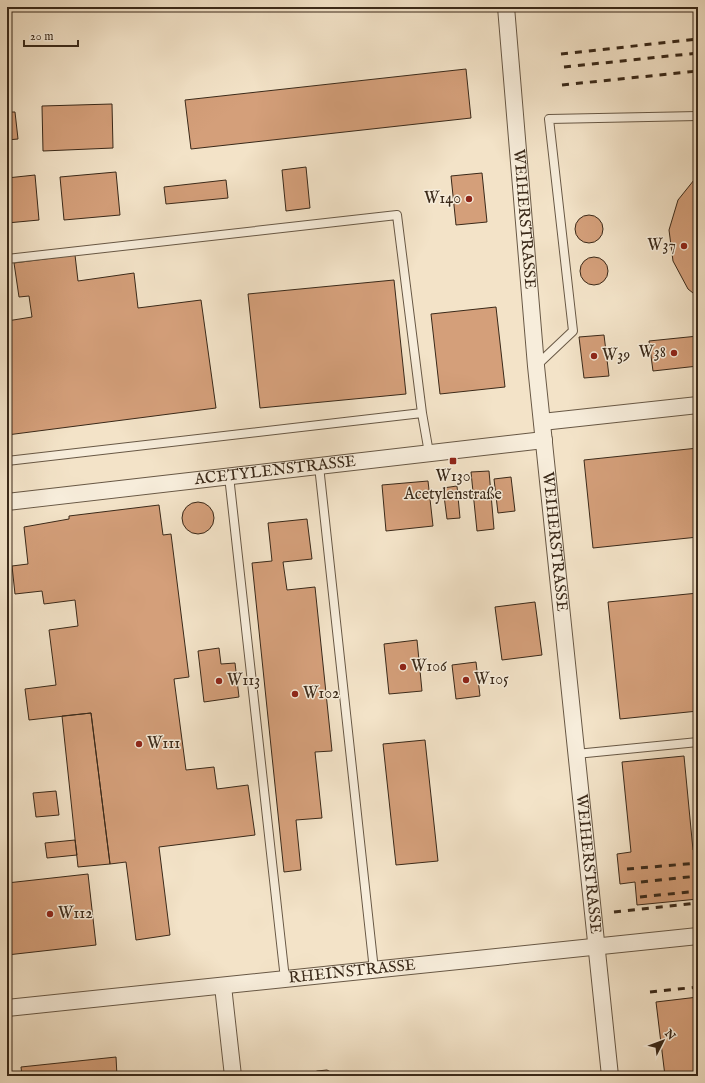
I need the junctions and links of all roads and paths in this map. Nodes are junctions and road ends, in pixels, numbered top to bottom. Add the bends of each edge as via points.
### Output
1 (506, 7) edge
2 (698, 116) edge
3 (7, 259) edge
4 (536, 366) junction
5 (698, 405) edge
6 (422, 413) junction
7 (542, 422) junction
8 (544, 440) junction
9 (429, 453) junction
10 (7, 461) edge
11 (319, 466) junction
12 (228, 476) junction
13 (7, 502) edge
14 (698, 742) edge
15 (576, 754) junction
16 (698, 936) edge
17 (597, 946) junction
18 (374, 970) junction
19 (285, 979) junction
20 (223, 986) junction
21 (7, 1008) edge
22 (233, 1076) edge
23 (610, 1076) edge

1 - 4 street, WEIHERSTRASSE
2 - 4 lane via 549,119 573,331
3 - 6 lane via 397,215
4 - 7 street, WEIHERSTRASSE
5 - 7 street
6 - 9 lane
6 - 10 lane
7 - 8 street, WEIHERSTRASSE
8 - 9 street, ACETYLENSTRASSE
8 - 15 street, WEIHERSTRASSE
9 - 11 street, ACETYLENSTRASSE
11 - 12 street, ACETYLENSTRASSE
11 - 18 lane
12 - 13 street, ACETYLENSTRASSE
12 - 19 lane
14 - 15 lane
15 - 17 street, WEIHERSTRASSE
16 - 17 street, RHEINSTRASSE
17 - 18 street, RHEINSTRASSE
17 - 23 street, WEIHERSTRASSE
18 - 19 street, RHEINSTRASSE
19 - 20 street, RHEINSTRASSE
20 - 21 street, RHEINSTRASSE
20 - 22 street

